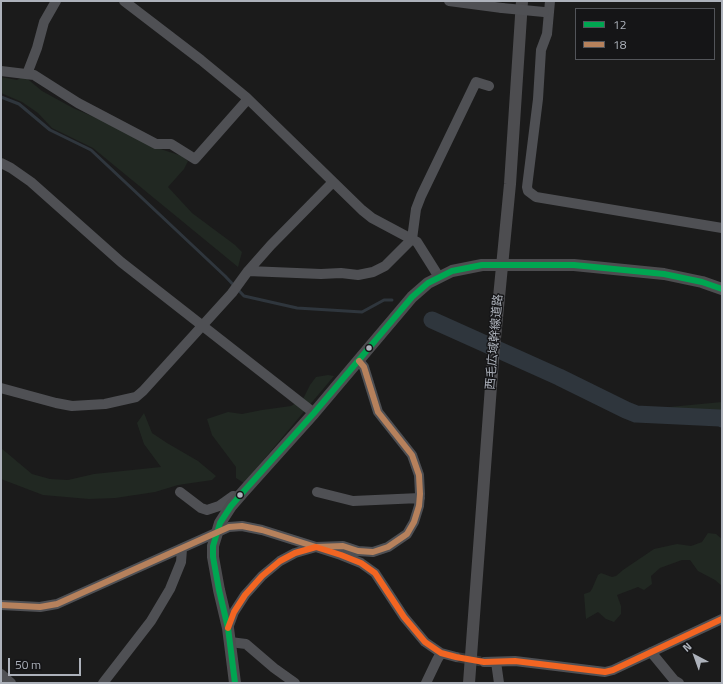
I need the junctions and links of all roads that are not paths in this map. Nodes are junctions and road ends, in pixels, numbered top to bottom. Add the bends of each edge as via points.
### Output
1 (56, 1) edge
2 (124, 1) edge
3 (449, 1) edge
4 (522, 1) edge
5 (550, 1) edge
6 (546, 12) junction
7 (1, 71) edge
8 (27, 74) junction
9 (489, 86) dead end
10 (248, 99) junction
11 (1, 163) edge
12 (332, 182) junction
13 (722, 228) edge
14 (412, 239) junction
15 (503, 264) junction
16 (248, 271) junction
17 (439, 277) junction
18 (722, 289) edge
19 (202, 326) junction
20 (359, 361) junction
21 (1, 388) edge
22 (314, 413) junction
23 (180, 492) dead end
24 (318, 492) dead end
25 (238, 498) junction
26 (420, 498) junction
27 (216, 533) junction
28 (316, 547) junction
29 (182, 548) junction
30 (1, 605) edge
31 (722, 619) edge
32 (228, 628) junction
33 (230, 642) junction
34 (651, 652) junction
35 (441, 653) junction
36 (456, 657) tunnel mouth
37 (484, 662) tunnel mouth
38 (496, 662) junction
39 (1, 674) edge
40 (11, 683) edge
41 (103, 683) edge
42 (235, 683) edge
43 (295, 683) edge
44 (426, 683) edge
45 (469, 683) edge
46 (499, 683) edge
47 (679, 683) edge

1 - 8 street via 44,22
2 - 10 street
3 - 6 street, bridge
4 - 15 main road, 西毛広域幹線道路
5 - 6 street
6 - 13 street via 548,34 541,50 528,191 536,197
7 - 8 street
8 - 10 street via 38,77 78,103 156,144 171,144 195,159
9 - 14 street via 476,82 421,196 416,209
10 - 12 street
11 - 19 street via 31,182 122,262
12 - 14 street via 372,218
12 - 16 street
14 - 16 street via 384,266 366,274
14 - 17 street via 417,242
15 - 17 main road via 460,268
15 - 18 main road via 574,265 664,274
15 - 45 main road, 西毛広域幹線道路 via 493,360
16 - 19 street
17 - 20 main road via 412,297
19 - 21 street via 143,391 130,399 72,406
19 - 22 street
20 - 22 main road
20 - 26 street via 364,367 378,412 412,456 419,475
22 - 25 main road
23 - 25 street via 207,510 219,506 233,496
24 - 26 street via 353,501
25 - 27 main road via 226,513
26 - 28 street via 414,522 407,534 388,547 373,552 343,546
27 - 28 street via 229,527 242,526
27 - 29 street
27 - 32 main road via 213,546 214,571
28 - 32 street via 295,553 280,561 262,576 245,595
28 - 35 street via 361,563 375,573 404,617 425,642
29 - 30 street via 57,604 40,607
29 - 41 street via 181,562 170,589 152,621
31 - 34 street
32 - 33 main road
33 - 42 main road
33 - 43 street via 246,644
34 - 38 street via 605,672 515,660
34 - 47 street
35 - 36 street
35 - 44 street
37 - 38 street
38 - 46 street
39 - 40 street

